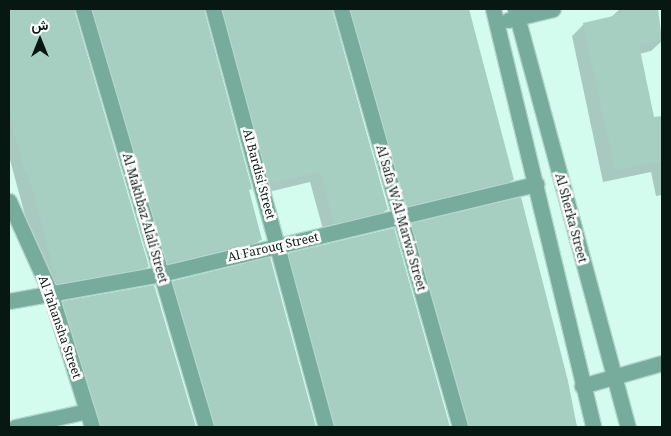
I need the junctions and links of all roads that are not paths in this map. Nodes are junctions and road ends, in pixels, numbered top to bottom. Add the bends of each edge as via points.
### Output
1 (83, 9) edge
2 (213, 9) edge
3 (342, 9) edge
4 (553, 9) edge
5 (516, 13) edge
6 (495, 16) edge
7 (536, 184) junction
8 (9, 201) edge
9 (401, 216) junction
10 (278, 246) junction
11 (161, 274) junction
12 (50, 292) junction
13 (9, 301) edge
14 (662, 363) edge
15 (614, 377) junction
16 (582, 386) junction
17 (87, 412) junction
18 (15, 427) edge
19 (92, 427) edge
20 (206, 427) edge
21 (326, 427) edge
22 (460, 427) edge
23 (593, 427) edge
24 (628, 427) edge

1 - 11 street, Al Makhbaz Alali Street
2 - 10 street, Al Bardisi Street
3 - 9 street, Al Safa W Al Marwa Street
4 - 5 street
5 - 6 street
5 - 15 street, Al Sherka Street
6 - 7 street, Al Sherka Street
7 - 9 street, Al Farouq Street
7 - 16 street, Al Sherka Street
8 - 12 street, Al Tahansha Street
9 - 10 street, Al Farouq Street
9 - 22 street, Al Safa W Al Marwa Street
10 - 11 street, Al Farouq Street
10 - 21 street, Al Bardisi Street
11 - 12 street, Al Farouq Street
11 - 20 street, Al Makhbaz Alali Street
12 - 13 street, Al Farouq Street
12 - 17 street, Al Tahansha Street
14 - 15 street
15 - 16 street
15 - 24 street, Al Sherka Street
16 - 23 street, Al Sherka Street
17 - 18 street
17 - 19 street, Al Tahansha Street

